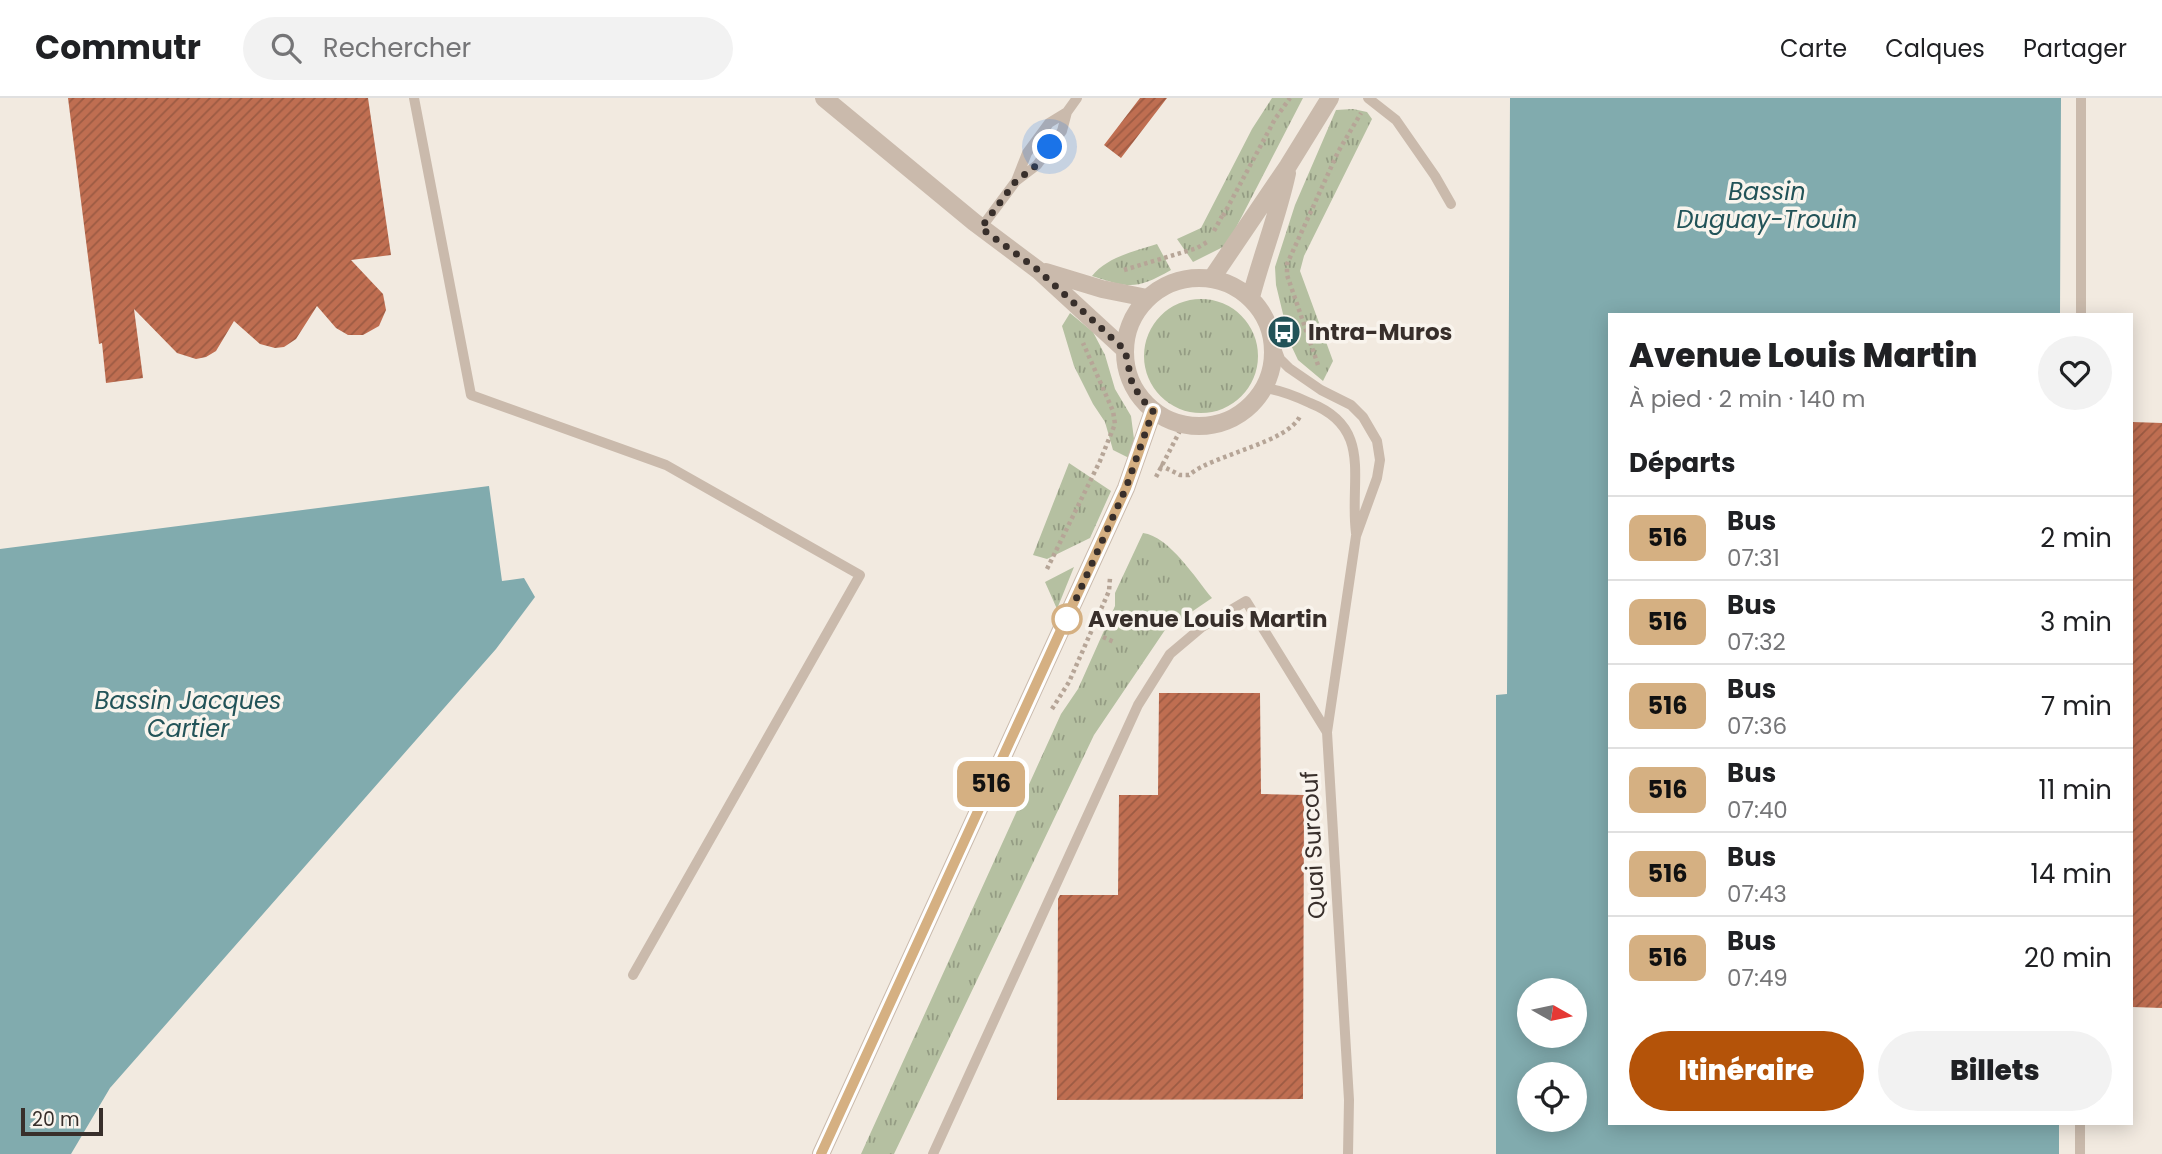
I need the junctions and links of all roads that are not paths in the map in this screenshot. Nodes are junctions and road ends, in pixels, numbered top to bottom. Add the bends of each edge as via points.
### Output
1 (414, 98) edge
2 (824, 98) edge
3 (1077, 98) edge
4 (1330, 98) edge
5 (2081, 98) edge
6 (1365, 103) edge
7 (1289, 166) junction
8 (1451, 204) dead end
9 (981, 228) junction
10 (1038, 270) junction
11 (1212, 278) junction
12 (1251, 297) junction
13 (1147, 298) junction
14 (2081, 313) edge
15 (1273, 340) junction
16 (1125, 350) junction
17 (1264, 388) junction
18 (1153, 411) junction
19 (1356, 536) junction
20 (1327, 732) junction
21 (633, 975) dead end
22 (2080, 1125) edge
23 (821, 1154) edge
24 (933, 1154) edge
25 (1348, 1154) edge
26 (2080, 1154) edge

1 - 21 lane via 471,395 666,465 860,575
2 - 9 street
3 - 9 lane via 1067,112 1049,123 1027,153 1016,181
4 - 7 street
5 - 14 lane
6 - 8 lane via 1396,120
7 - 11 street
7 - 12 street
9 - 10 street
10 - 13 street
10 - 16 street
11 - 12 street
11 - 13 street via 1180,279
12 - 15 street
13 - 16 street via 1128,331
15 - 17 street via 1273,365
15 - 19 lane via 1280,359 1312,384 1351,405 1377,441 1377,478
16 - 18 street via 1132,383
17 - 18 street via 1242,413 1224,422 1183,425
17 - 19 lane via 1287,393 1335,416 1351,437
18 - 23 street via 1126,488
19 - 20 lane, Quai Surcouf
20 - 24 lane via 1246,601 1202,626 1170,654 1138,705
20 - 25 lane, Quai Surcouf via 1349,1100
22 - 26 lane

